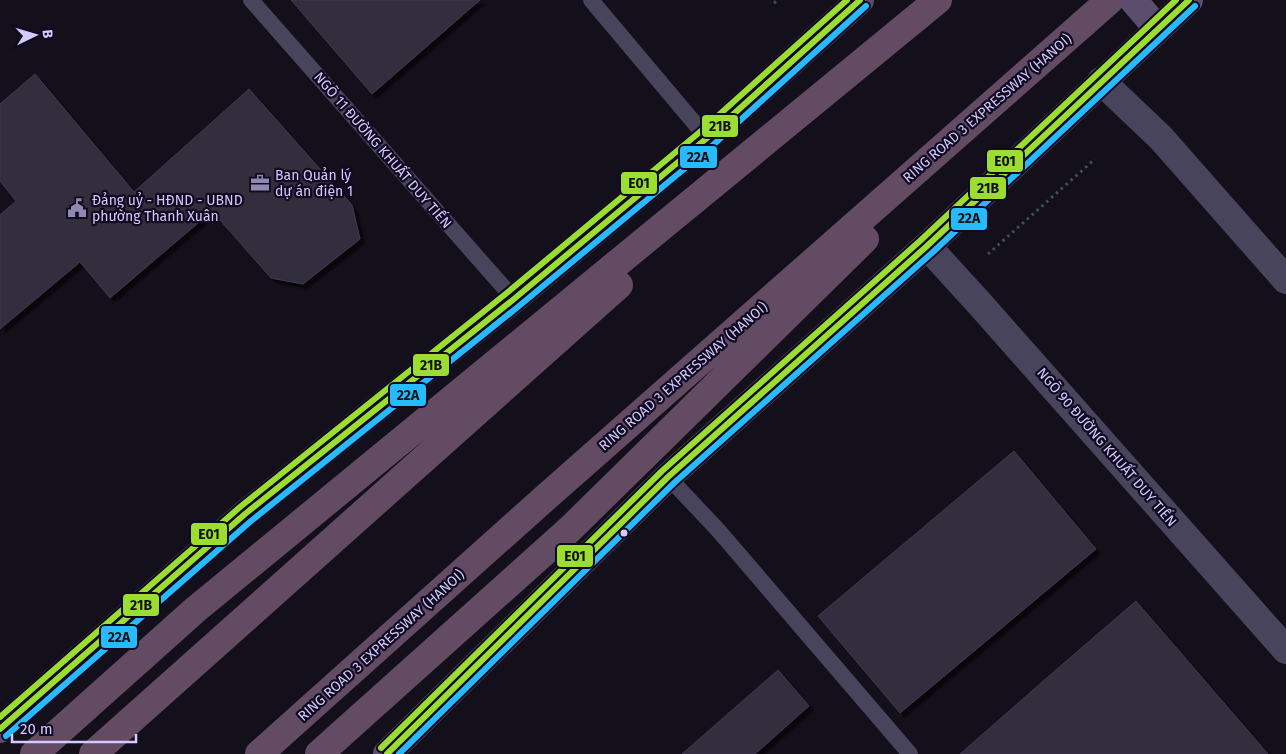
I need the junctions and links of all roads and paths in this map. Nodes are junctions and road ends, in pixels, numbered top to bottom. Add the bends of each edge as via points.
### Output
1 (251, 0) edge
2 (591, 0) edge
3 (778, 0) edge
4 (860, 0) edge
5 (938, 0) edge
6 (943, 0) edge
7 (1110, 0) edge
8 (1133, 0) edge
9 (1189, 0) edge
10 (774, 3) dead end
11 (1084, 23) junction
12 (1157, 28) junction
13 (1101, 81) junction
14 (707, 138) junction
15 (1095, 159) dead end
16 (926, 246) junction
17 (988, 254) dead end
18 (1286, 280) edge
19 (514, 299) junction
20 (668, 477) junction
21 (1286, 650) edge
22 (0, 729) edge
23 (34, 754) edge
24 (93, 754) edge
25 (259, 754) edge
26 (319, 754) edge
27 (387, 754) edge
28 (910, 754) edge

1 - 19 lane, NGÕ 11 ĐƯỜNG KHUẤT DUY TIẾN
2 - 14 lane
3 - 10 path
4 - 14 main road
5 - 23 highway, bridge via 195,610
6 - 24 highway, bridge via 464,421
7 - 11 highway, RING ROAD 3 EXPRESSWAY (HANOI)
8 - 12 main road
9 - 12 main road
11 - 25 highway, RING ROAD 3 EXPRESSWAY (HANOI), bridge
11 - 26 highway, bridge via 570,529
12 - 13 main road
13 - 16 main road
13 - 18 street via 1161,138
14 - 19 main road
15 - 17 path
16 - 20 main road
16 - 21 street, NGÕ 90 ĐƯỜNG KHUẤT DUY TIẾN
19 - 22 main road via 245,514
20 - 27 main road
20 - 28 lane via 725,538

